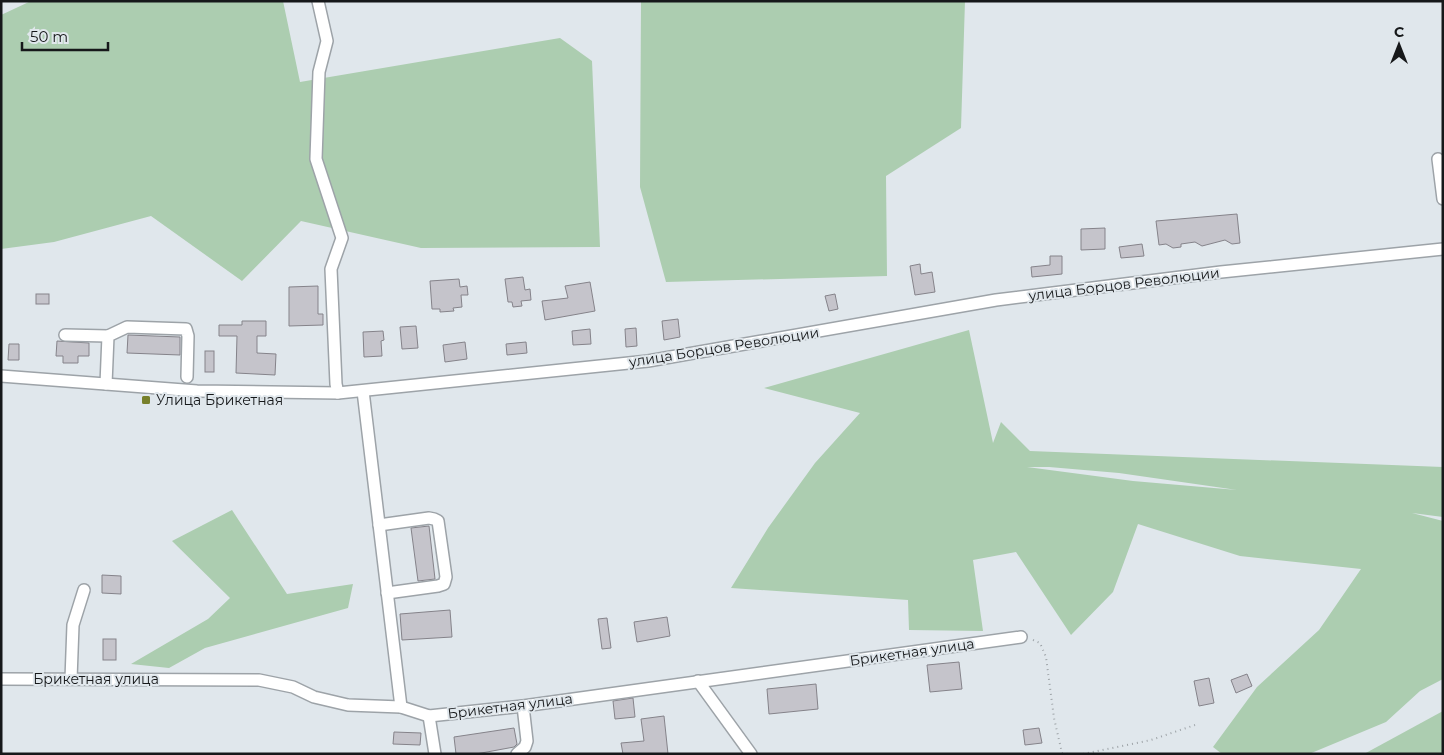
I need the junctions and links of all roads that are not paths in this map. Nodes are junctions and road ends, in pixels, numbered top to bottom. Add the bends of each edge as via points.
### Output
1 (318, 1) edge
2 (1438, 159) dead end
3 (1443, 199) edge
4 (1443, 248) edge
5 (65, 335) dead end
6 (108, 336) junction
7 (1, 376) edge
8 (187, 377) dead end
9 (106, 384) junction
10 (363, 391) junction
11 (338, 393) junction
12 (379, 525) junction
13 (84, 590) dead end
14 (387, 593) junction
15 (1021, 637) road end
16 (1, 679) edge
17 (71, 679) junction
18 (698, 681) junction
19 (523, 706) junction
20 (401, 707) junction
21 (429, 716) junction
22 (435, 754) edge
23 (517, 754) edge
24 (751, 754) edge

1 - 11 street via 327,41 319,72 316,159 342,238 331,269
2 - 3 street
4 - 10 street, улица Борцов Революции via 996,300 648,361
5 - 6 street
6 - 8 street via 127,327 186,329
6 - 9 street
7 - 9 street, улица Борцов Революции
9 - 11 street, улица Борцов Революции via 197,391
10 - 11 street, улица Борцов Революции
10 - 12 street
12 - 14 street
12 - 14 street via 429,518 438,521 446,577 444,584 438,586
13 - 17 street via 73,625
14 - 20 street
15 - 18 street, Брикетная улица
16 - 17 street, Брикетная улица
17 - 20 street, Брикетная улица via 259,680 348,705
18 - 19 street, Брикетная улица
18 - 24 street
19 - 21 street, Брикетная улица
19 - 23 street via 527,741
20 - 21 street, Брикетная улица
21 - 22 street

